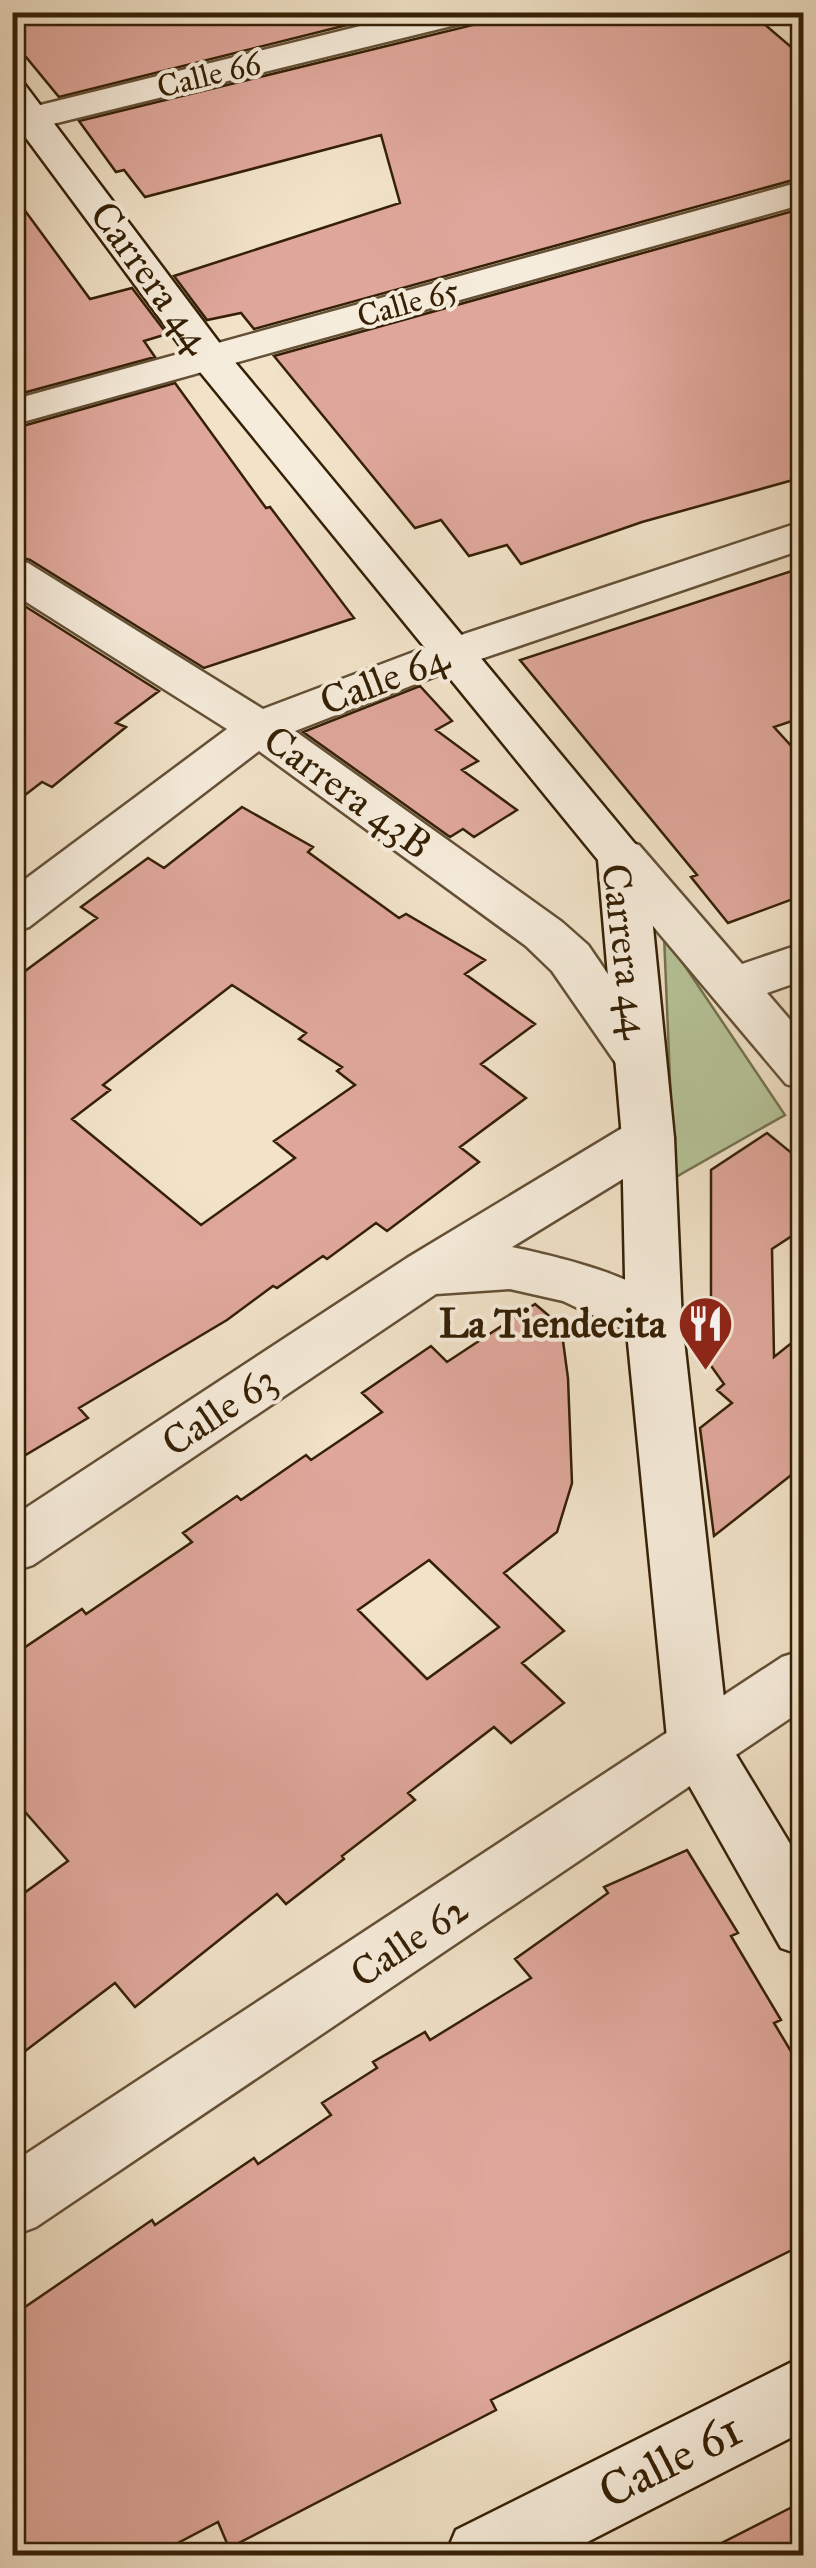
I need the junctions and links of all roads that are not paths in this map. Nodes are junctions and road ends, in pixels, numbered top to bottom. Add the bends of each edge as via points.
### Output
1 (463, 12) edge
2 (20, 111) edge
3 (804, 192) edge
4 (210, 358) junction
5 (12, 413) edge
6 (804, 534) edge
7 (12, 574) edge
8 (456, 652) junction
9 (259, 728) junction
10 (622, 857) junction
11 (12, 915) edge
12 (804, 960) edge
13 (733, 986) junction
14 (640, 1058) junction
15 (804, 1071) edge
16 (648, 1138) junction
17 (426, 1273) junction
18 (654, 1322) junction
19 (12, 1548) edge
20 (804, 1676) edge
21 (699, 1748) junction
22 (804, 1927) edge
23 (12, 2203) edge
24 (804, 2392) edge
25 (482, 2556) edge

1 - 2 street, Calle 66
2 - 4 street, Carrera 44
3 - 4 street, Calle 65
4 - 5 street, Calle 65
4 - 8 street, Carrera 44
6 - 8 street, Calle 64
7 - 9 street, Carrera 43B
8 - 9 street, Calle 64
8 - 10 street, Carrera 44
9 - 11 street, Calle 64
9 - 14 street, Carrera 43B via 544,934 570,958
10 - 13 street
10 - 14 street, Carrera 44
12 - 13 street
13 - 15 street
14 - 16 street, Carrera 44
16 - 17 street, Calle 63
16 - 18 street, Carrera 44
17 - 18 street via 510,1268 576,1282
17 - 19 street, Calle 63
18 - 21 street, Carrera 44
20 - 21 street, Calle 62
21 - 22 street, Carrera 44
21 - 23 street, Calle 62
24 - 25 street, Calle 61

